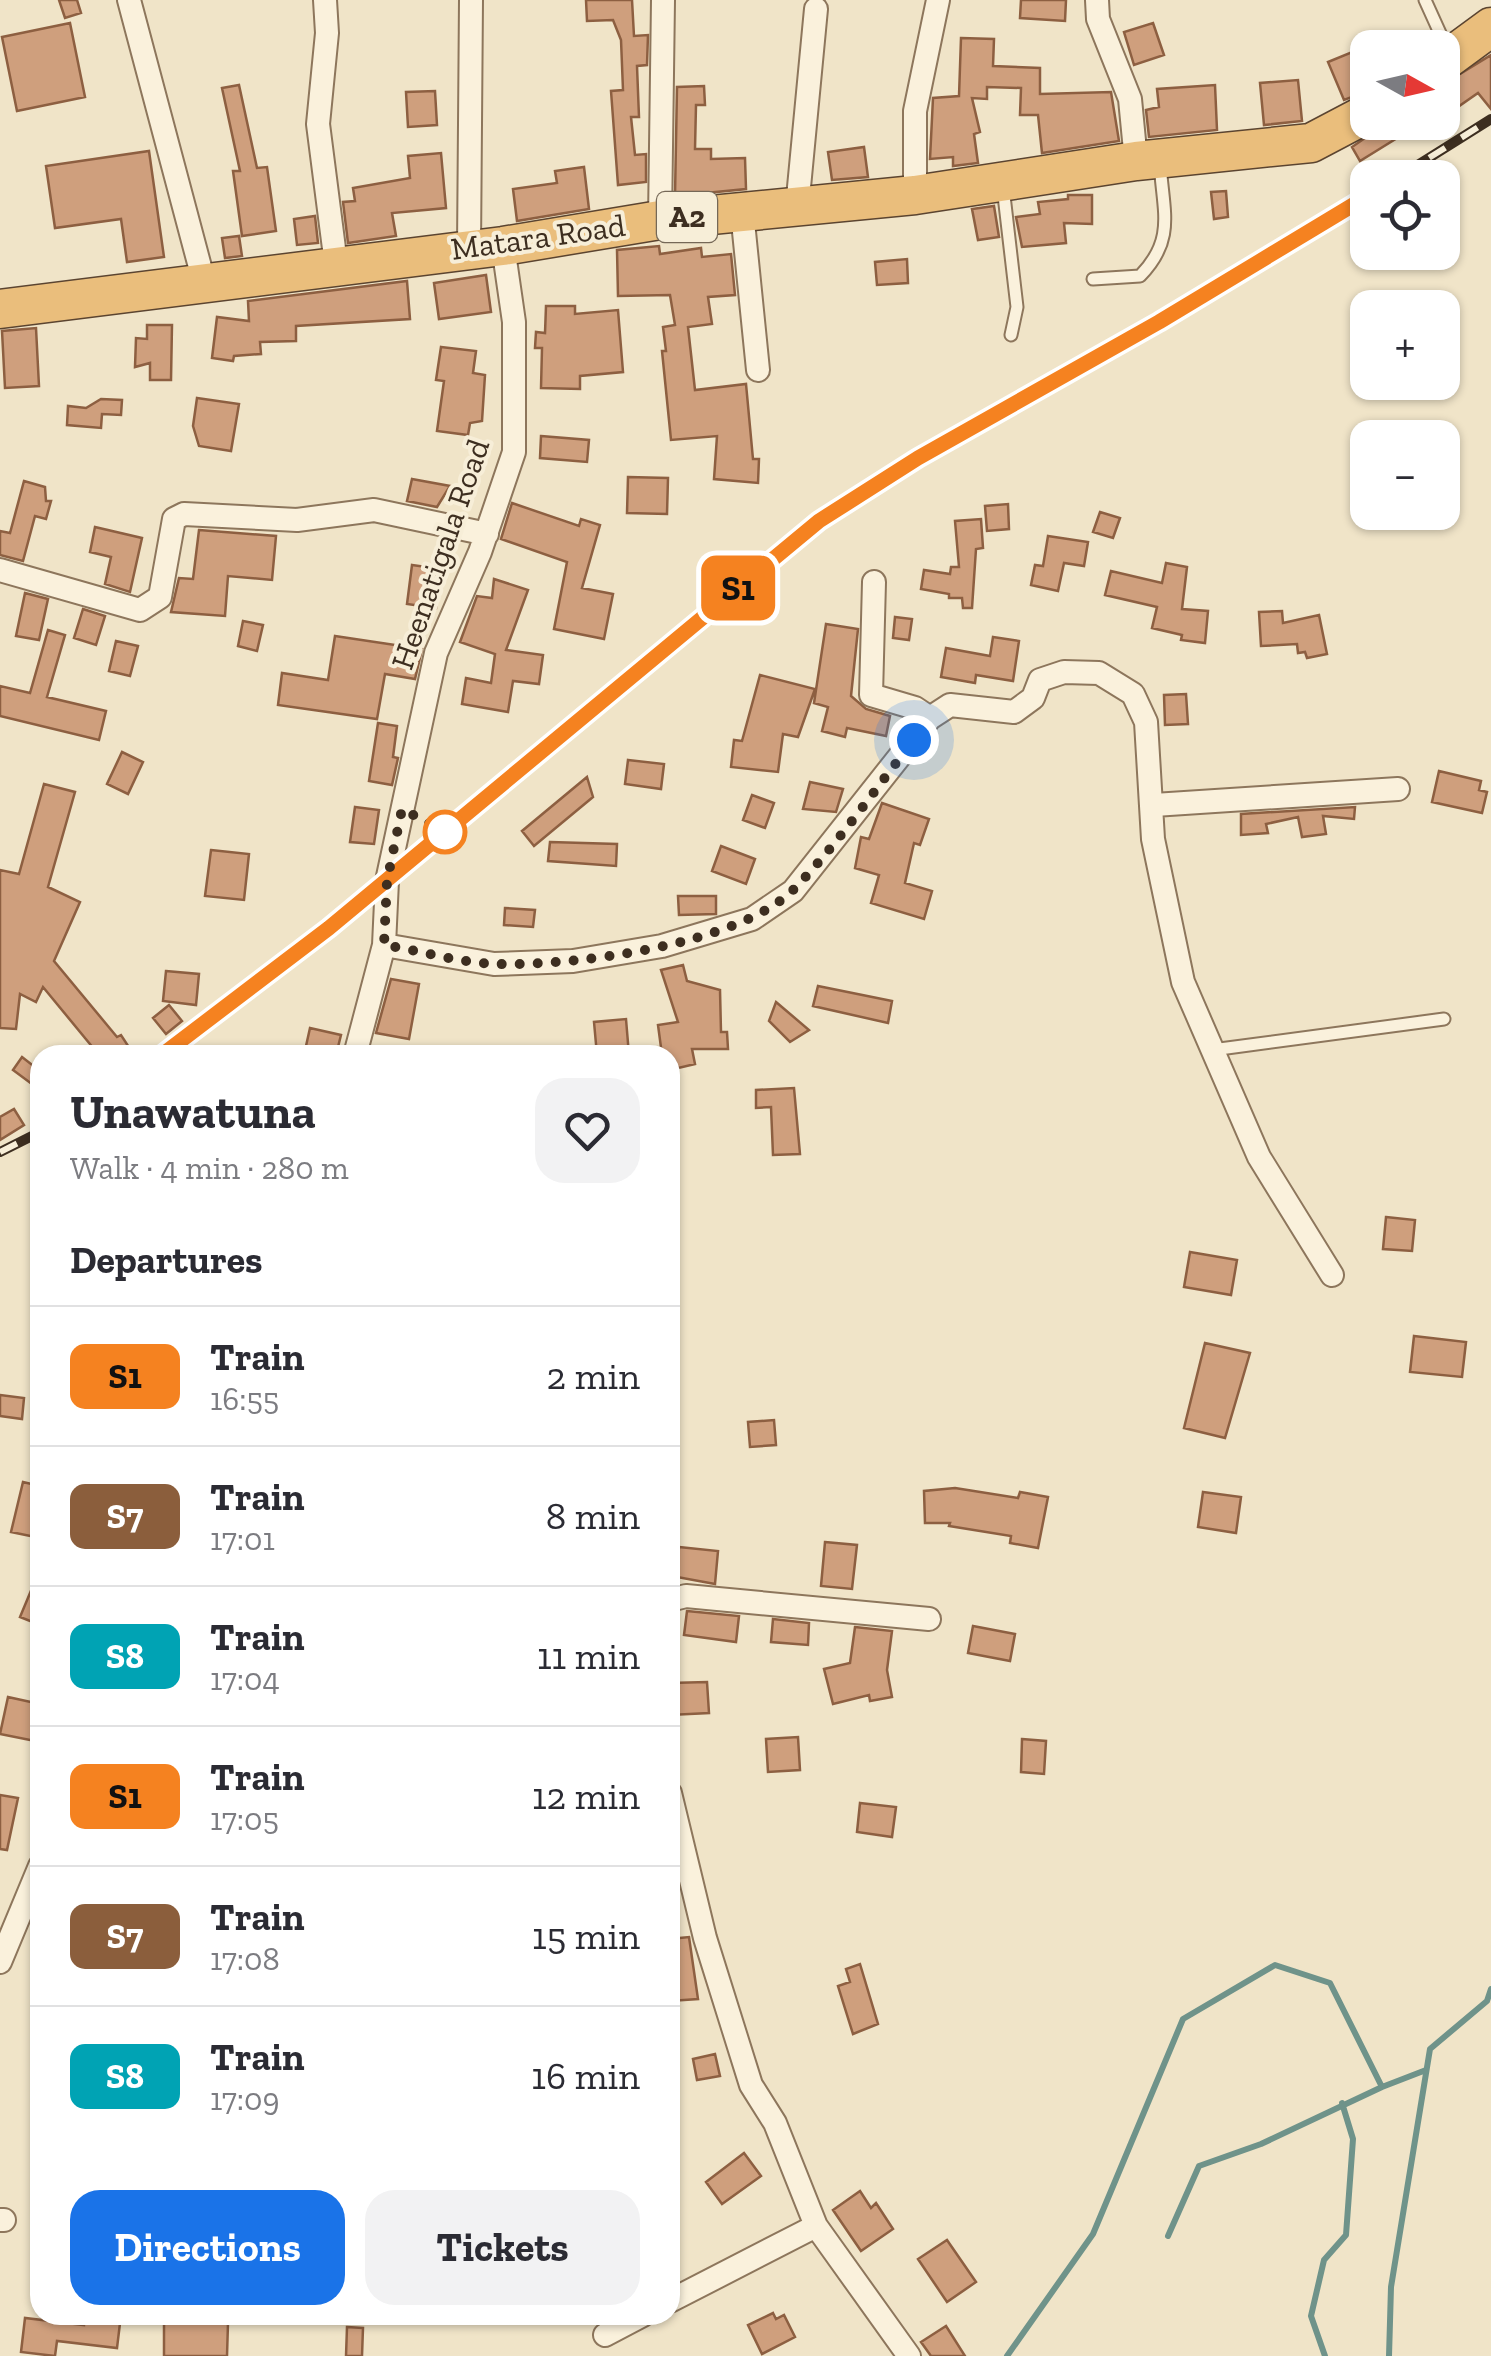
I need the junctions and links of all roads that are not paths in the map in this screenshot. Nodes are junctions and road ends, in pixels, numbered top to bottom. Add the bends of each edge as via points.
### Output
1 (129, 0) edge
2 (325, 0) edge
3 (471, 0) edge
4 (663, 0) edge
5 (938, 0) edge
6 (1096, 0) edge
7 (1425, 0) edge
8 (816, 9) dead end
9 (1491, 28) edge
10 (1436, 30) edge
11 (1460, 51) edge
12 (1350, 123) edge
13 (1148, 160) junction
14 (1003, 182) junction
15 (914, 194) junction
16 (798, 208) junction
17 (742, 212) junction
18 (660, 220) junction
19 (486, 247) junction
20 (336, 264) junction
21 (1093, 280) dead end
22 (204, 282) junction
23 (0, 309) edge
24 (1010, 335) dead end
25 (758, 370) dead end
26 (486, 534) junction
27 (0, 570) edge
28 (874, 582) dead end
29 (930, 718) junction
30 (1398, 788) dead end
31 (1154, 804) junction
32 (384, 945) junction
33 (1444, 1019) dead end
34 (358, 1045) edge
35 (1212, 1050) junction
36 (1332, 1274) dead end
37 (680, 1598) edge
38 (929, 1619) dead end
39 (680, 1834) edge
40 (30, 1890) edge
41 (0, 1962) edge
42 (816, 2226) junction
43 (680, 2296) edge
44 (624, 2325) edge
45 (605, 2335) dead end
46 (910, 2356) edge

1 - 22 street
2 - 20 street via 318,124
3 - 19 street, Heenatigala Road
4 - 18 street
5 - 15 street via 915,111
6 - 13 street
7 - 10 lane
8 - 16 street
9 - 11 highway
12 - 13 highway, Matara Road / A2 via 1311,144
13 - 14 highway, Matara Road / A2
13 - 21 lane via 1165,235 1161,254 1140,276
14 - 15 highway, Matara Road / A2
14 - 24 lane via 1017,307
15 - 16 highway, Matara Road / A2
16 - 17 highway, Matara Road / A2
17 - 18 highway, Matara Road / A2
17 - 25 street
18 - 19 highway, Matara Road / A2
19 - 20 highway, Matara Road / A2
19 - 26 street, Heenatigala Road via 514,322 514,452
20 - 22 highway, Matara Road / A2
22 - 23 highway, Matara Road / A2
26 - 27 street via 374,510 297,520 184,514 174,519 160,597 140,610
26 - 32 street, Heenatigala Road via 436,653 387,881
28 - 29 street via 871,695
29 - 31 street via 950,705 1014,712 1033,698 1040,680 1064,672 1098,673 1133,694 1146,722
29 - 32 street via 793,891 752,919 662,946 573,961 494,964
30 - 31 street
31 - 35 street via 1153,839 1183,982
32 - 34 street, Heenatigala Road
33 - 35 lane
35 - 36 street via 1258,1158
37 - 38 street
39 - 42 street via 751,2086 775,2123
40 - 41 street
42 - 43 street
42 - 46 street
44 - 45 street

